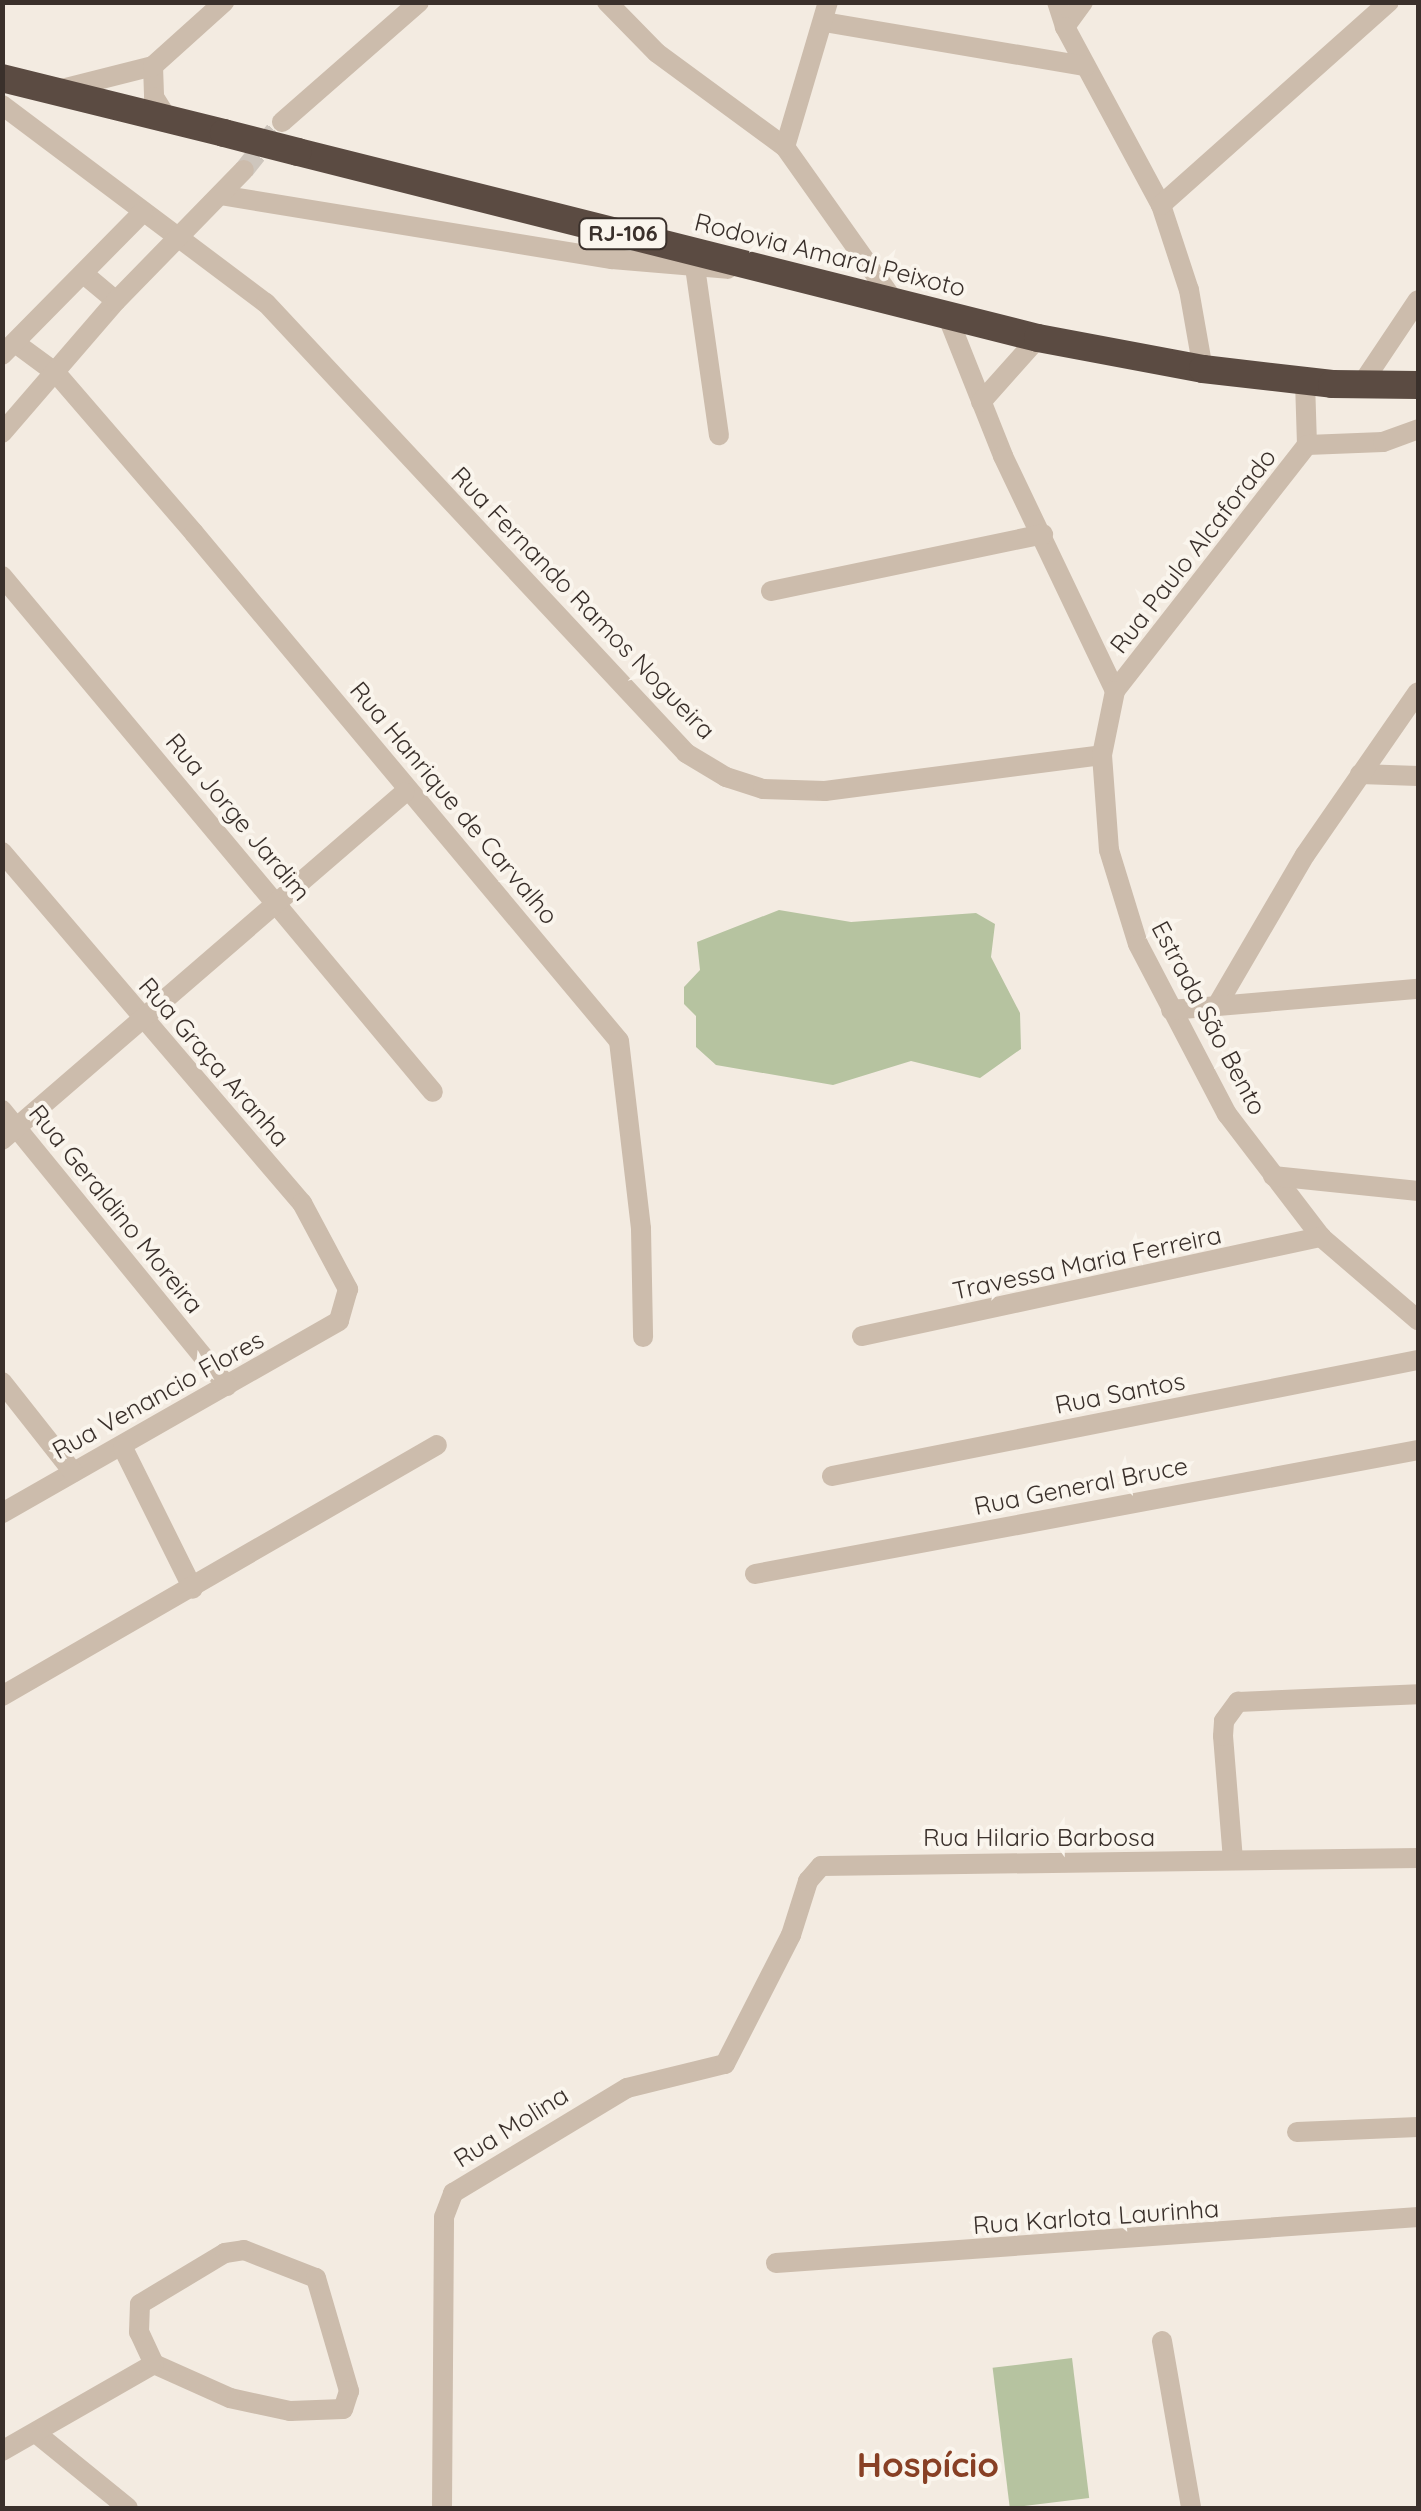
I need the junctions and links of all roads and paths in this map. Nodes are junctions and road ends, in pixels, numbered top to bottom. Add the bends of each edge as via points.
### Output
1 (419, 2) edge
2 (607, 2) edge
3 (1057, 2) edge
4 (1084, 2) edge
5 (1388, 2) edge
6 (211, 6) edge
7 (826, 12) edge
8 (1065, 27) junction
9 (153, 66) junction
10 (1084, 66) junction
11 (2, 78) edge
12 (55, 91) junction
13 (2, 105) edge
14 (168, 119) junction
15 (282, 122) tunnel mouth
16 (785, 146) junction
17 (244, 170) tunnel mouth
18 (220, 196) junction
19 (1161, 205) junction
20 (143, 212) junction
21 (180, 234) junction
22 (696, 267) junction
23 (772, 271) junction
24 (85, 274) junction
25 (116, 300) junction
26 (1418, 300) edge
27 (896, 304) junction
28 (947, 315) junction
29 (1038, 338) junction
30 (10, 350) edge
31 (1202, 369) junction
32 (56, 373) junction
33 (1304, 381) junction
34 (1361, 385) junction
35 (1418, 385) edge
36 (981, 402) junction
37 (1418, 429) edge
38 (2, 433) edge
39 (719, 435) dead end
40 (1307, 445) junction
41 (1043, 534) junction
42 (2, 576) edge
43 (770, 590) dead end
44 (1116, 691) junction
45 (1418, 692) edge
46 (1102, 755) junction
47 (1360, 774) junction
48 (1418, 776) edge
49 (405, 792) junction
50 (2, 852) edge
51 (274, 900) junction
52 (1418, 989) edge
53 (1219, 1002) junction
54 (1172, 1010) junction
55 (142, 1020) junction
56 (433, 1092) dead end
57 (2, 1110) edge
58 (9, 1134) edge
59 (1273, 1176) junction
60 (1418, 1192) edge
61 (1321, 1238) junction
62 (1418, 1320) edge
63 (338, 1321) joint
64 (862, 1336) dead end
65 (643, 1337) dead end
66 (1418, 1360) edge
67 (2, 1382) edge
68 (227, 1386) junction
69 (437, 1446) dead end
70 (123, 1448) junction
71 (1418, 1450) edge
72 (72, 1472) junction
73 (832, 1476) dead end
74 (2, 1514) edge
75 (755, 1574) dead end
76 (193, 1589) junction
77 (1418, 1694) edge
78 (2, 1696) edge
79 (1418, 1858) edge
80 (1233, 1860) junction
81 (756, 2012) joint
82 (1418, 2127) edge
83 (1297, 2132) dead end
84 (1418, 2216) edge
85 (776, 2263) dead end
86 (1162, 2341) dead end
87 (154, 2364) junction
88 (38, 2434) junction
89 (2, 2452) edge
90 (128, 2508) edge
91 (442, 2508) edge
92 (1191, 2508) edge

1 - 15 street
2 - 16 street via 657,53
3 - 8 street
4 - 8 street
5 - 19 street
6 - 9 street
7 - 10 street
7 - 16 street
8 - 10 street
9 - 12 street
9 - 14 street via 154,97
10 - 19 street
11 - 12 highway, Rodovia Amaral Peixoto / RJ-106
12 - 14 highway, Rodovia Amaral Peixoto / RJ-106
13 - 20 street, Rua Fernando Ramos Nogueira
14 - 23 highway, Rodovia Amaral Peixoto / RJ-106, bridge
16 - 27 street
17 - 18 street
18 - 21 street
18 - 22 street
19 - 31 street via 1189,290
20 - 21 street, Rua Fernando Ramos Nogueira
20 - 24 street
21 - 25 street
21 - 46 street, Rua Fernando Ramos Nogueira via 266,302 686,753 726,777 763,789 825,791
22 - 23 street
22 - 39 street
23 - 27 highway, Rodovia Amaral Peixoto / RJ-106
24 - 25 street
24 - 30 street
25 - 32 street
26 - 34 street
27 - 28 highway, Rodovia Amaral Peixoto / RJ-106
28 - 29 highway, Rodovia Amaral Peixoto / RJ-106
28 - 36 street
29 - 31 highway, Rodovia Amaral Peixoto / RJ-106
29 - 36 street
30 - 32 street, Rua Hanrique de Carvalho
31 - 33 highway, Rodovia Amaral Peixoto / RJ-106
32 - 38 street
32 - 49 street, Rua Hanrique de Carvalho
33 - 34 highway, Rodovia Amaral Peixoto / RJ-106
33 - 40 street, Rua Paulo Alcaforado
34 - 35 highway, Rodovia Amaral Peixoto / RJ-106
36 - 41 street
37 - 40 street via 1382,442
40 - 44 street, Rua Paulo Alcaforado
41 - 43 street
41 - 44 street
42 - 51 street, Rua Jorge Jardim
44 - 46 street, Estrada São Bento
45 - 47 street
46 - 54 street, Estrada São Bento via 1109,850 1138,944
47 - 48 street
47 - 53 street
49 - 51 street
49 - 65 street, Rua Hanrique de Carvalho via 619,1041 641,1228
50 - 55 street, Rua Graça Aranha
51 - 55 street
51 - 56 street, Rua Jorge Jardim
52 - 53 street
53 - 54 street
54 - 59 street, Estrada São Bento via 1227,1114
55 - 58 street
55 - 63 street, Rua Graça Aranha via 302,1204 346,1275 348,1304
57 - 58 street, Rua Geraldino Moreira
58 - 68 street, Rua Geraldino Moreira
59 - 60 street
59 - 61 street, Estrada São Bento
61 - 62 street, Estrada São Bento
61 - 64 street, Travessa Maria Ferreira
63 - 68 street, Rua Venancio Flores
66 - 73 street, Rua Santos
67 - 72 street
68 - 70 street, Rua Venancio Flores
69 - 76 street
70 - 72 street, Rua Venancio Flores
70 - 76 street
71 - 75 street, Rua General Bruce
72 - 74 street, Rua Venancio Flores
76 - 78 street
77 - 80 street via 1238,1702 1224,1721
79 - 80 street, Rua Hilario Barbosa
80 - 81 street, Rua Hilario Barbosa via 821,1866 808,1881
81 - 91 street, Rua Molina via 725,2064 628,2088 452,2193 444,2216
82 - 83 street
84 - 85 street, Rua Karlota Laurinha
86 - 92 street
87 - 87 street via 230,2398 290,2410 332,2413 350,2399 316,2278 261,2252 225,2253 140,2304 139,2332
87 - 88 street
88 - 89 street
88 - 90 street

